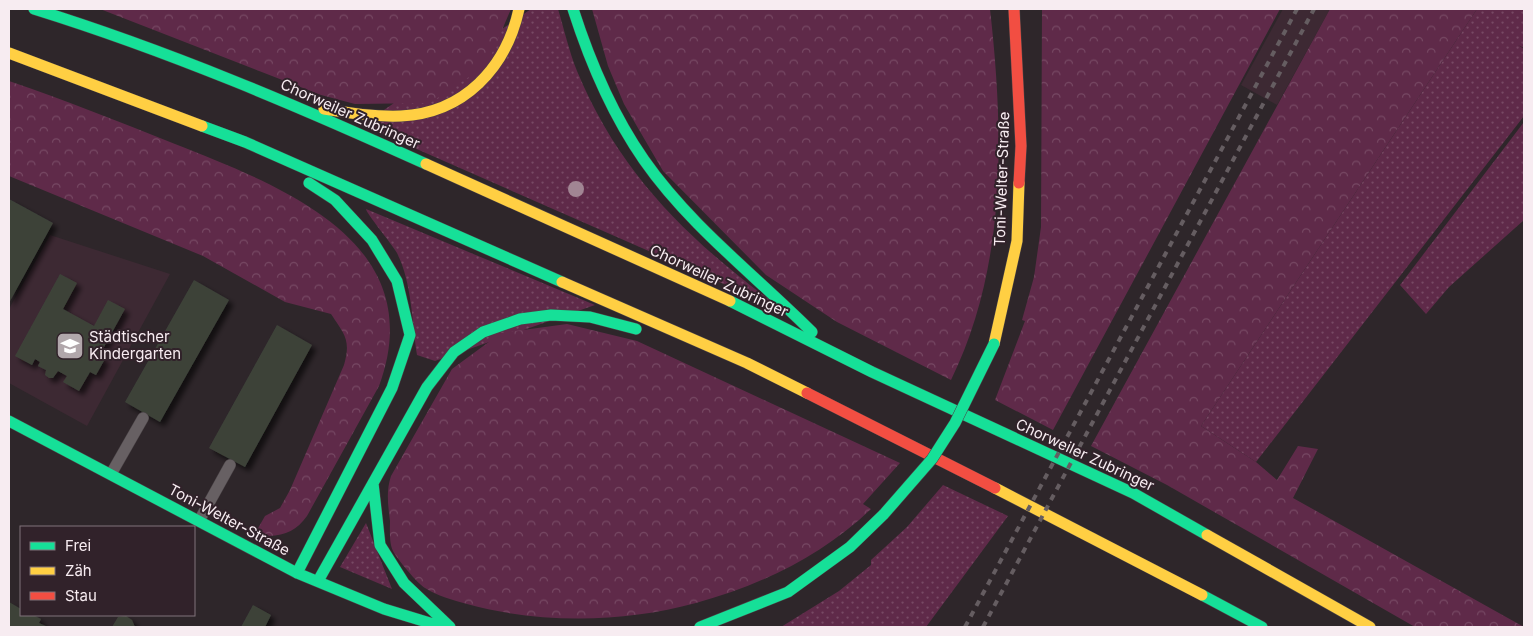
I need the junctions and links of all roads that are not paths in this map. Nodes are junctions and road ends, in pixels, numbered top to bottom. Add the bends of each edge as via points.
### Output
1 (34, 9) edge
2 (519, 9) edge
3 (573, 9) edge
4 (1014, 9) edge
5 (9, 53) edge
6 (291, 103) junction
7 (245, 142) junction
8 (828, 350) junction
9 (747, 363) junction
10 (143, 418) dead end
11 (9, 421) edge
12 (230, 465) dead end
13 (111, 474) junction
14 (373, 484) junction
15 (199, 521) junction
16 (297, 573) junction
17 (318, 581) junction
18 (443, 627) edge
19 (450, 627) edge
20 (700, 627) edge
21 (1262, 627) edge
22 (1370, 627) edge

1 - 6 main road, Chorweiler Zubringer via 114,34
2 - 6 main road via 511,42 493,73 466,95 447,105 411,115 358,114
3 - 8 main road via 604,96 659,180
4 - 20 main road, Toni-Welter-Straße, bridge via 1021,146 1017,241 994,344 955,423 932,459 850,547 788,592
5 - 7 main road
6 - 8 main road, Chorweiler Zubringer via 758,314
7 - 9 main road
7 - 16 main road via 335,200 372,240 397,281 410,335 392,388
8 - 22 main road, Chorweiler Zubringer via 1133,493
9 - 14 main road via 590,317 551,315 520,319 482,332 454,352 427,386
9 - 21 main road via 1096,539
10 - 13 lane
11 - 13 main road, Toni-Welter-Straße
12 - 15 lane
13 - 15 main road, Toni-Welter-Straße
14 - 17 main road
14 - 19 main road via 380,545 404,583
15 - 16 main road, Toni-Welter-Straße
16 - 17 main road, Toni-Welter-Straße
17 - 18 main road, Toni-Welter-Straße via 384,609

